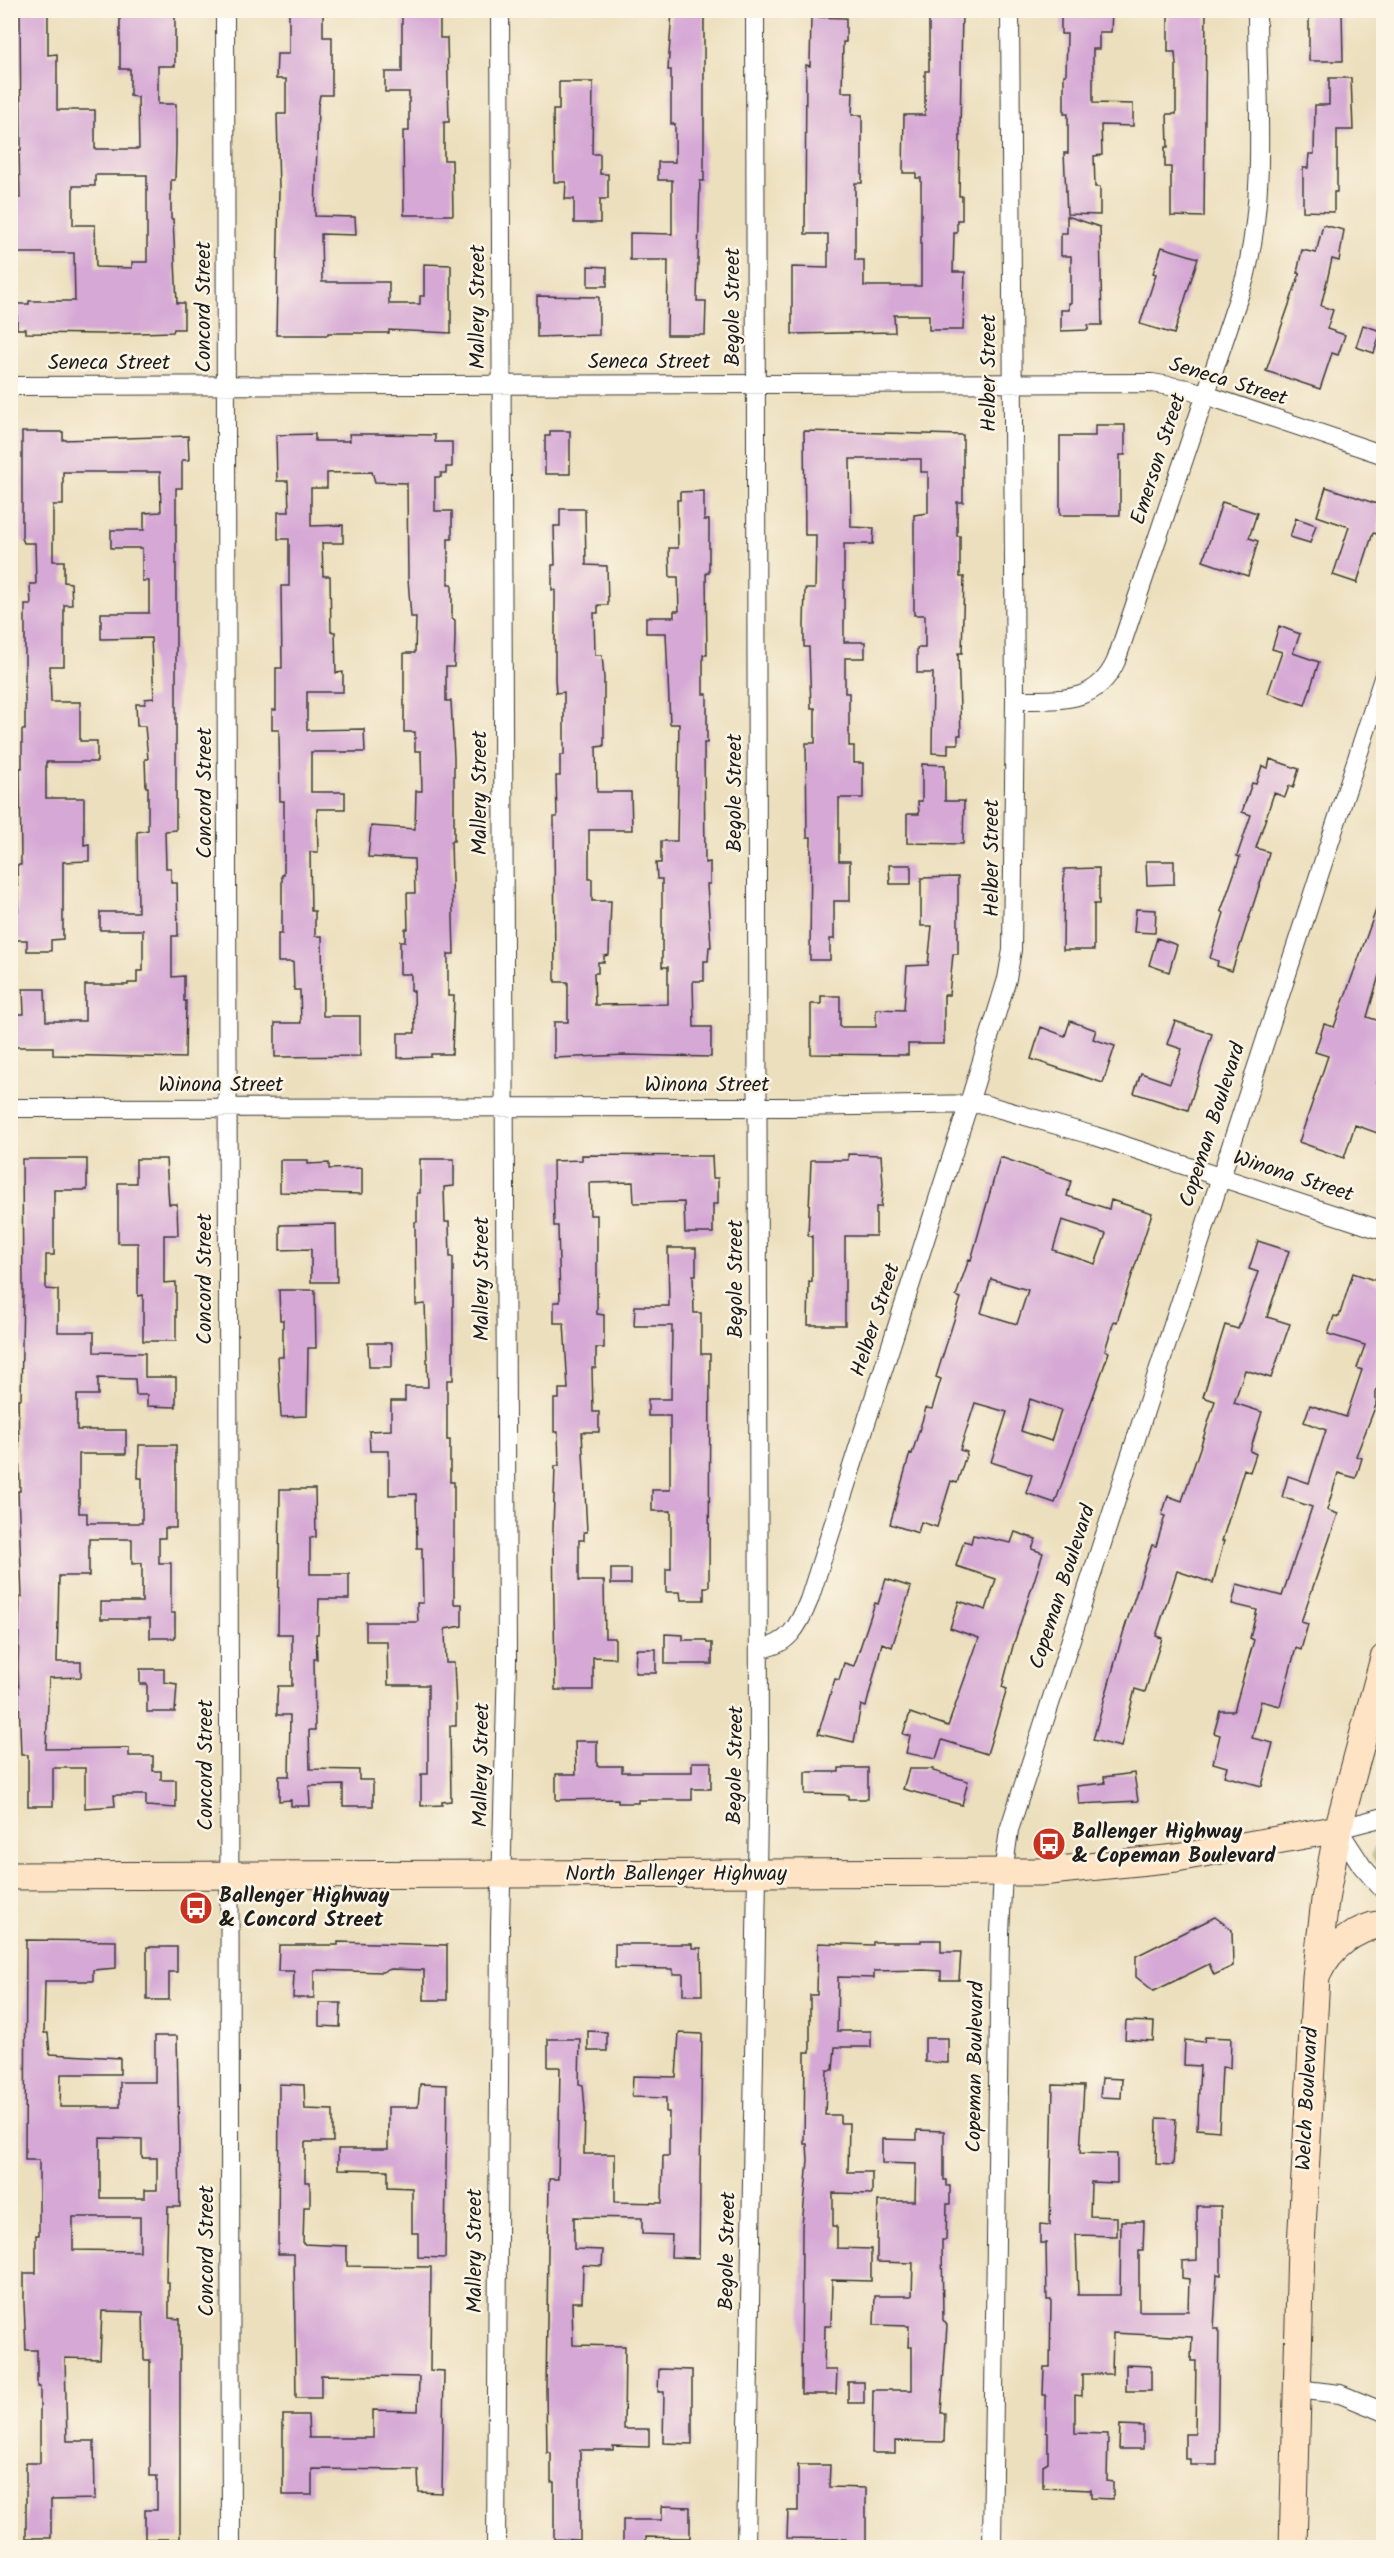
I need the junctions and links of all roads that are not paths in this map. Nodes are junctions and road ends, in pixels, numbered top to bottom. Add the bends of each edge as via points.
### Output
1 (225, 10) edge
2 (500, 10) edge
3 (755, 10) edge
4 (1010, 10) edge
5 (1257, 10) edge
6 (756, 384) junction
7 (1012, 384) junction
8 (227, 385) junction
9 (501, 385) junction
10 (10, 386) edge
11 (1204, 395) junction
12 (1383, 455) edge
13 (1383, 675) edge
14 (1015, 700) junction
15 (969, 1103) junction
16 (504, 1107) junction
17 (758, 1107) junction
18 (10, 1108) edge
19 (228, 1108) junction
20 (1220, 1177) junction
21 (1383, 1231) edge
22 (759, 1648) junction
23 (1383, 1658) edge
24 (1383, 1817) edge
25 (1338, 1829) junction
26 (1003, 1873) junction
27 (756, 1874) junction
28 (229, 1875) junction
29 (502, 1875) junction
30 (10, 1876) edge
31 (1383, 1891) edge
32 (1383, 1924) edge
33 (1316, 1977) junction
34 (1297, 2390) junction
35 (1383, 2412) edge
36 (231, 2547) edge
37 (496, 2547) edge
38 (746, 2547) edge
39 (992, 2547) edge
40 (1293, 2547) edge

1 - 8 street, Concord Street
2 - 9 street, Mallery Street
3 - 6 street, Begole Street
4 - 7 street, Helber Street
5 - 11 street, Emerson Street via 1256,230 1245,278
6 - 7 street, Seneca Street
6 - 9 street, Seneca Street
6 - 17 street, Begole Street
7 - 11 street, Seneca Street via 1152,382
7 - 14 street, Helber Street
8 - 9 street, Seneca Street
8 - 10 street, Seneca Street
8 - 19 street, Concord Street
9 - 16 street, Mallery Street
11 - 12 street, Seneca Street
11 - 14 street, Emerson Street via 1111,672 1100,686 1077,697
13 - 20 street, Copeman Boulevard
14 - 15 street, Helber Street via 1012,950 1007,980
15 - 17 street, Winona Street
15 - 20 street, Winona Street via 994,1106
15 - 22 street, Helber Street via 809,1600 784,1642
16 - 17 street, Winona Street
16 - 19 street, Winona Street
16 - 29 street, Mallery Street via 507,1661
17 - 22 street, Begole Street
18 - 19 street, Winona Street
19 - 28 street, Concord Street
20 - 21 street, Winona Street
20 - 26 street, Copeman Boulevard via 1014,1813
22 - 27 street, Begole Street
23 - 25 main road, Welch Boulevard
24 - 25 street
25 - 26 main road, North Ballenger Highway via 1176,1858 1073,1870
25 - 31 street
25 - 33 main road, Welch Boulevard
26 - 27 main road, North Ballenger Highway
26 - 39 street, Copeman Boulevard
27 - 29 main road, North Ballenger Highway
27 - 38 street, Begole Street
28 - 29 main road, North Ballenger Highway
28 - 30 main road, North Ballenger Highway
28 - 36 street, Concord Street
29 - 37 street, Mallery Street
32 - 33 main road via 1361,1930 1342,1942 1323,1962
33 - 34 main road, Welch Boulevard
34 - 35 street via 1340,2394
34 - 40 main road, Welch Boulevard

